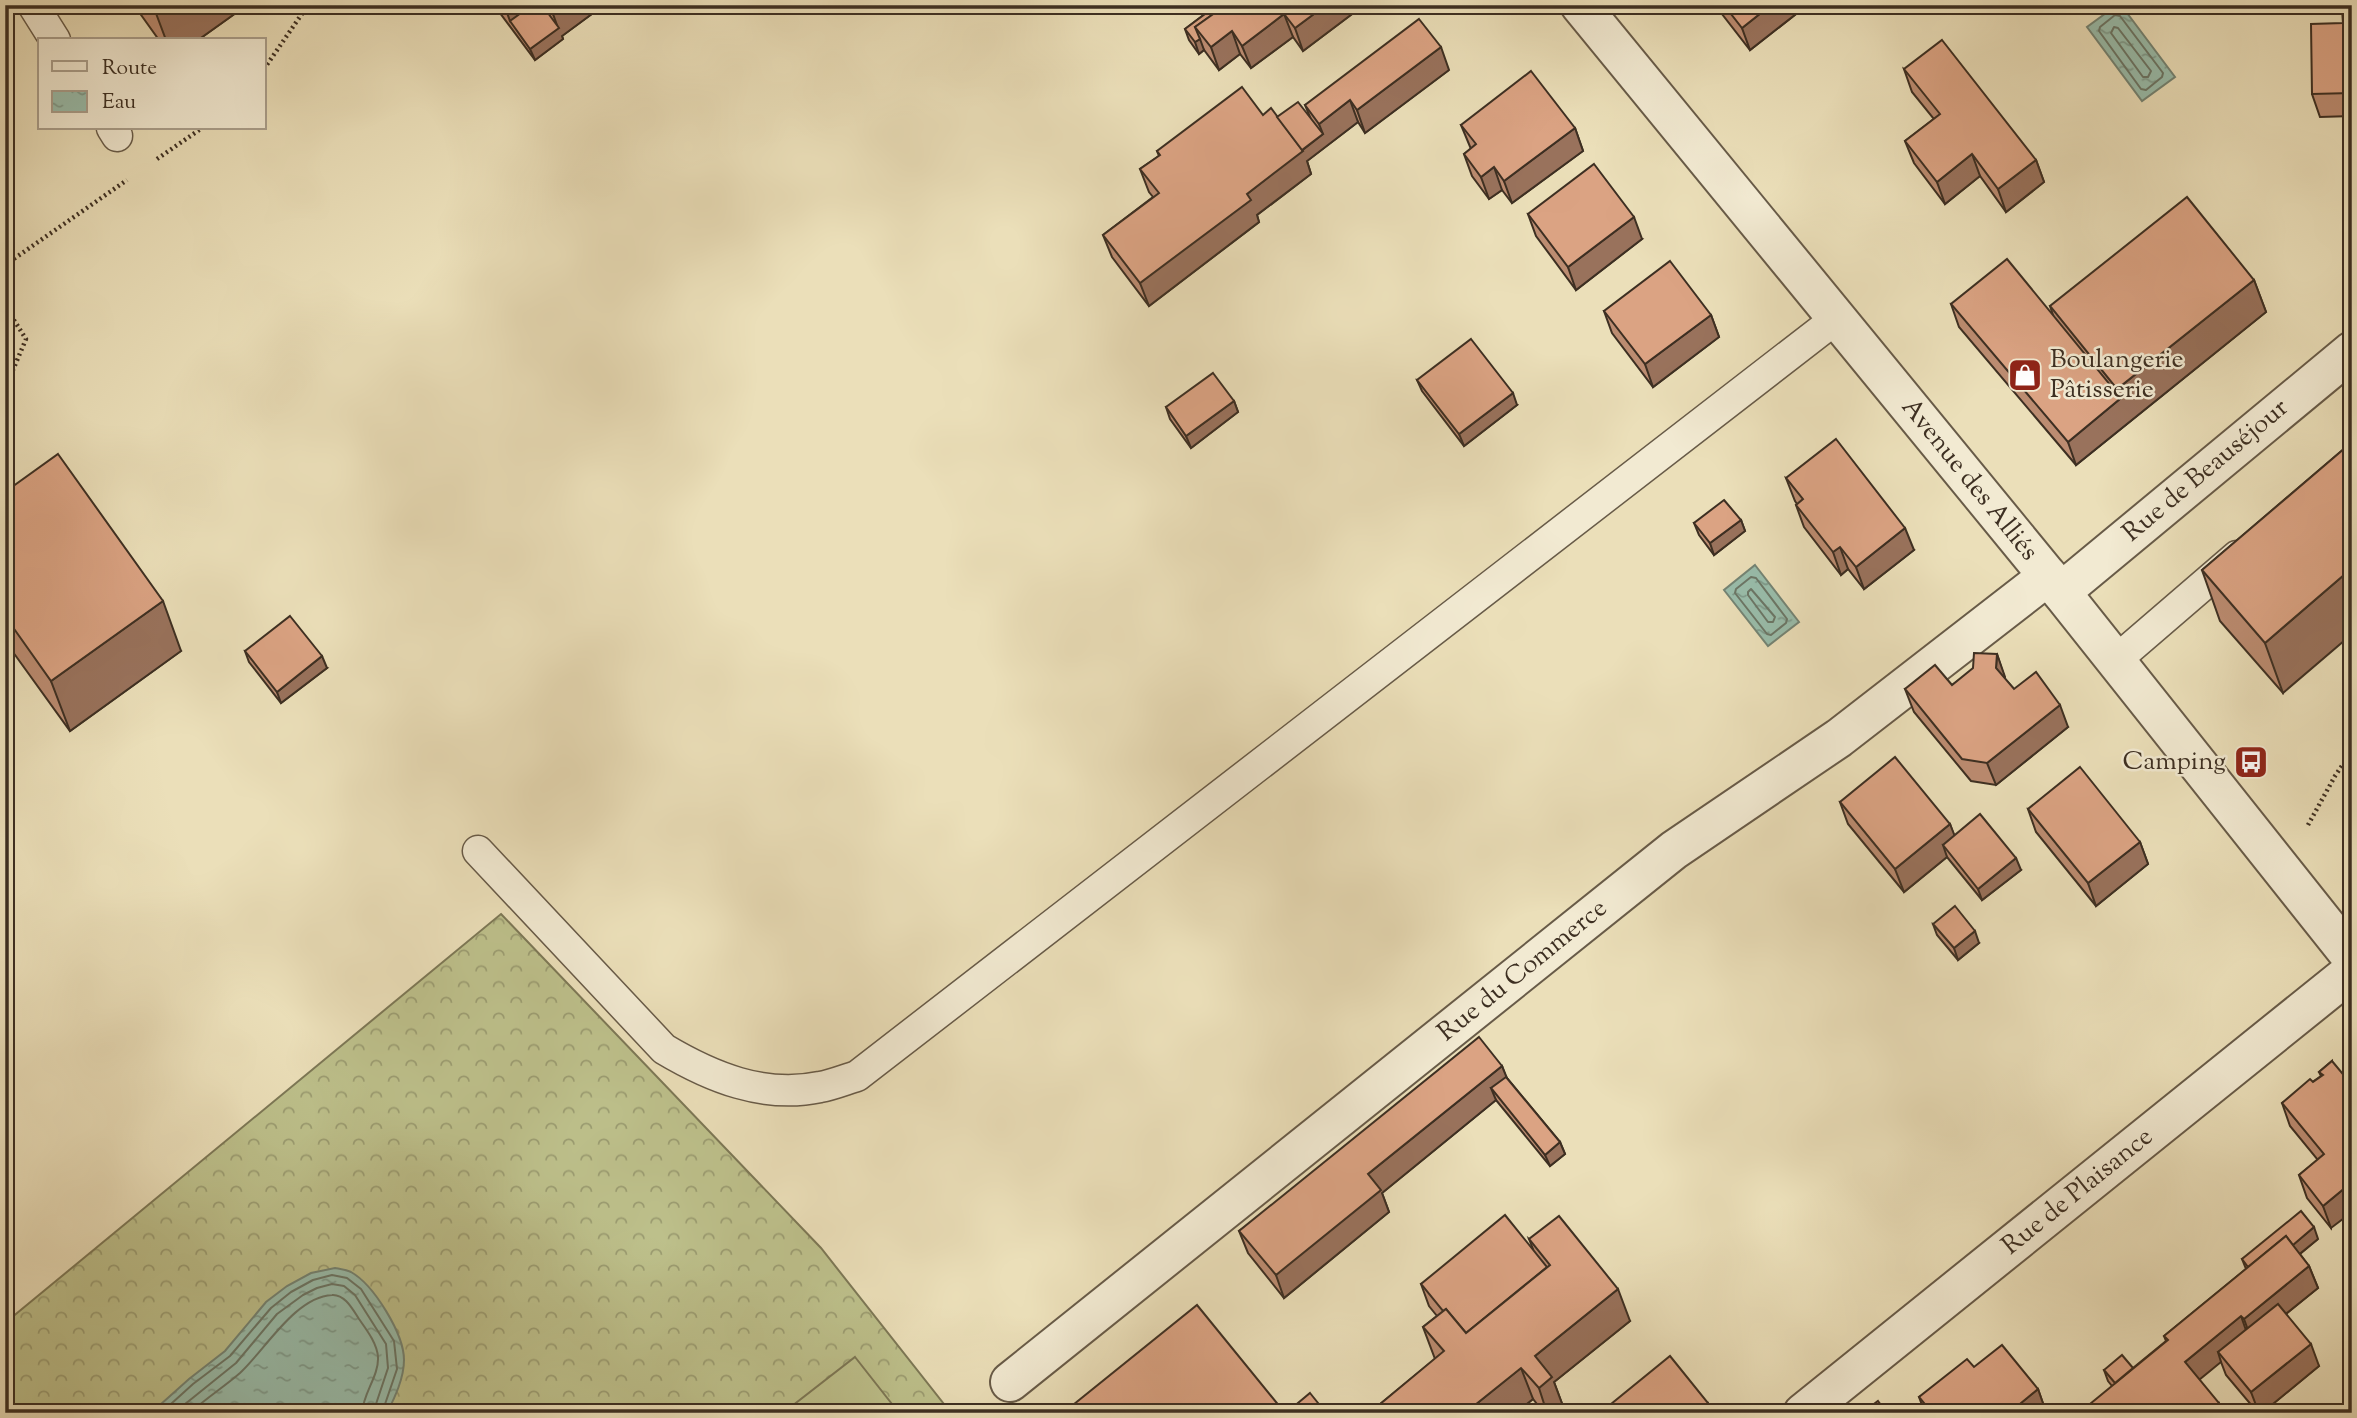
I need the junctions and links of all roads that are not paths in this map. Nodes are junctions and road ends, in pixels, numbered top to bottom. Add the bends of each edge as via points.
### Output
1 (33, 5) edge
2 (1580, 5) edge
3 (54, 38) edge
4 (1837, 318) junction
5 (2352, 351) edge
6 (2259, 536) edge
7 (2054, 584) junction
8 (2115, 660) junction
9 (478, 851) dead end
10 (2352, 958) edge
11 (2352, 971) edge
12 (1010, 1382) dead end
13 (1804, 1413) edge

1 - 3 lane
2 - 4 street, Avenue des Alliés
4 - 7 street, Avenue des Alliés
4 - 9 lane via 857,1076 819,1087 778,1091 735,1083 697,1069 664,1049
5 - 7 street, Rue de Beauséjour
6 - 8 lane
7 - 8 street, Avenue des Alliés
7 - 12 street, Rue du Commerce via 1674,850
8 - 10 street, Avenue des Alliés
11 - 13 street, Rue de Plaisance

